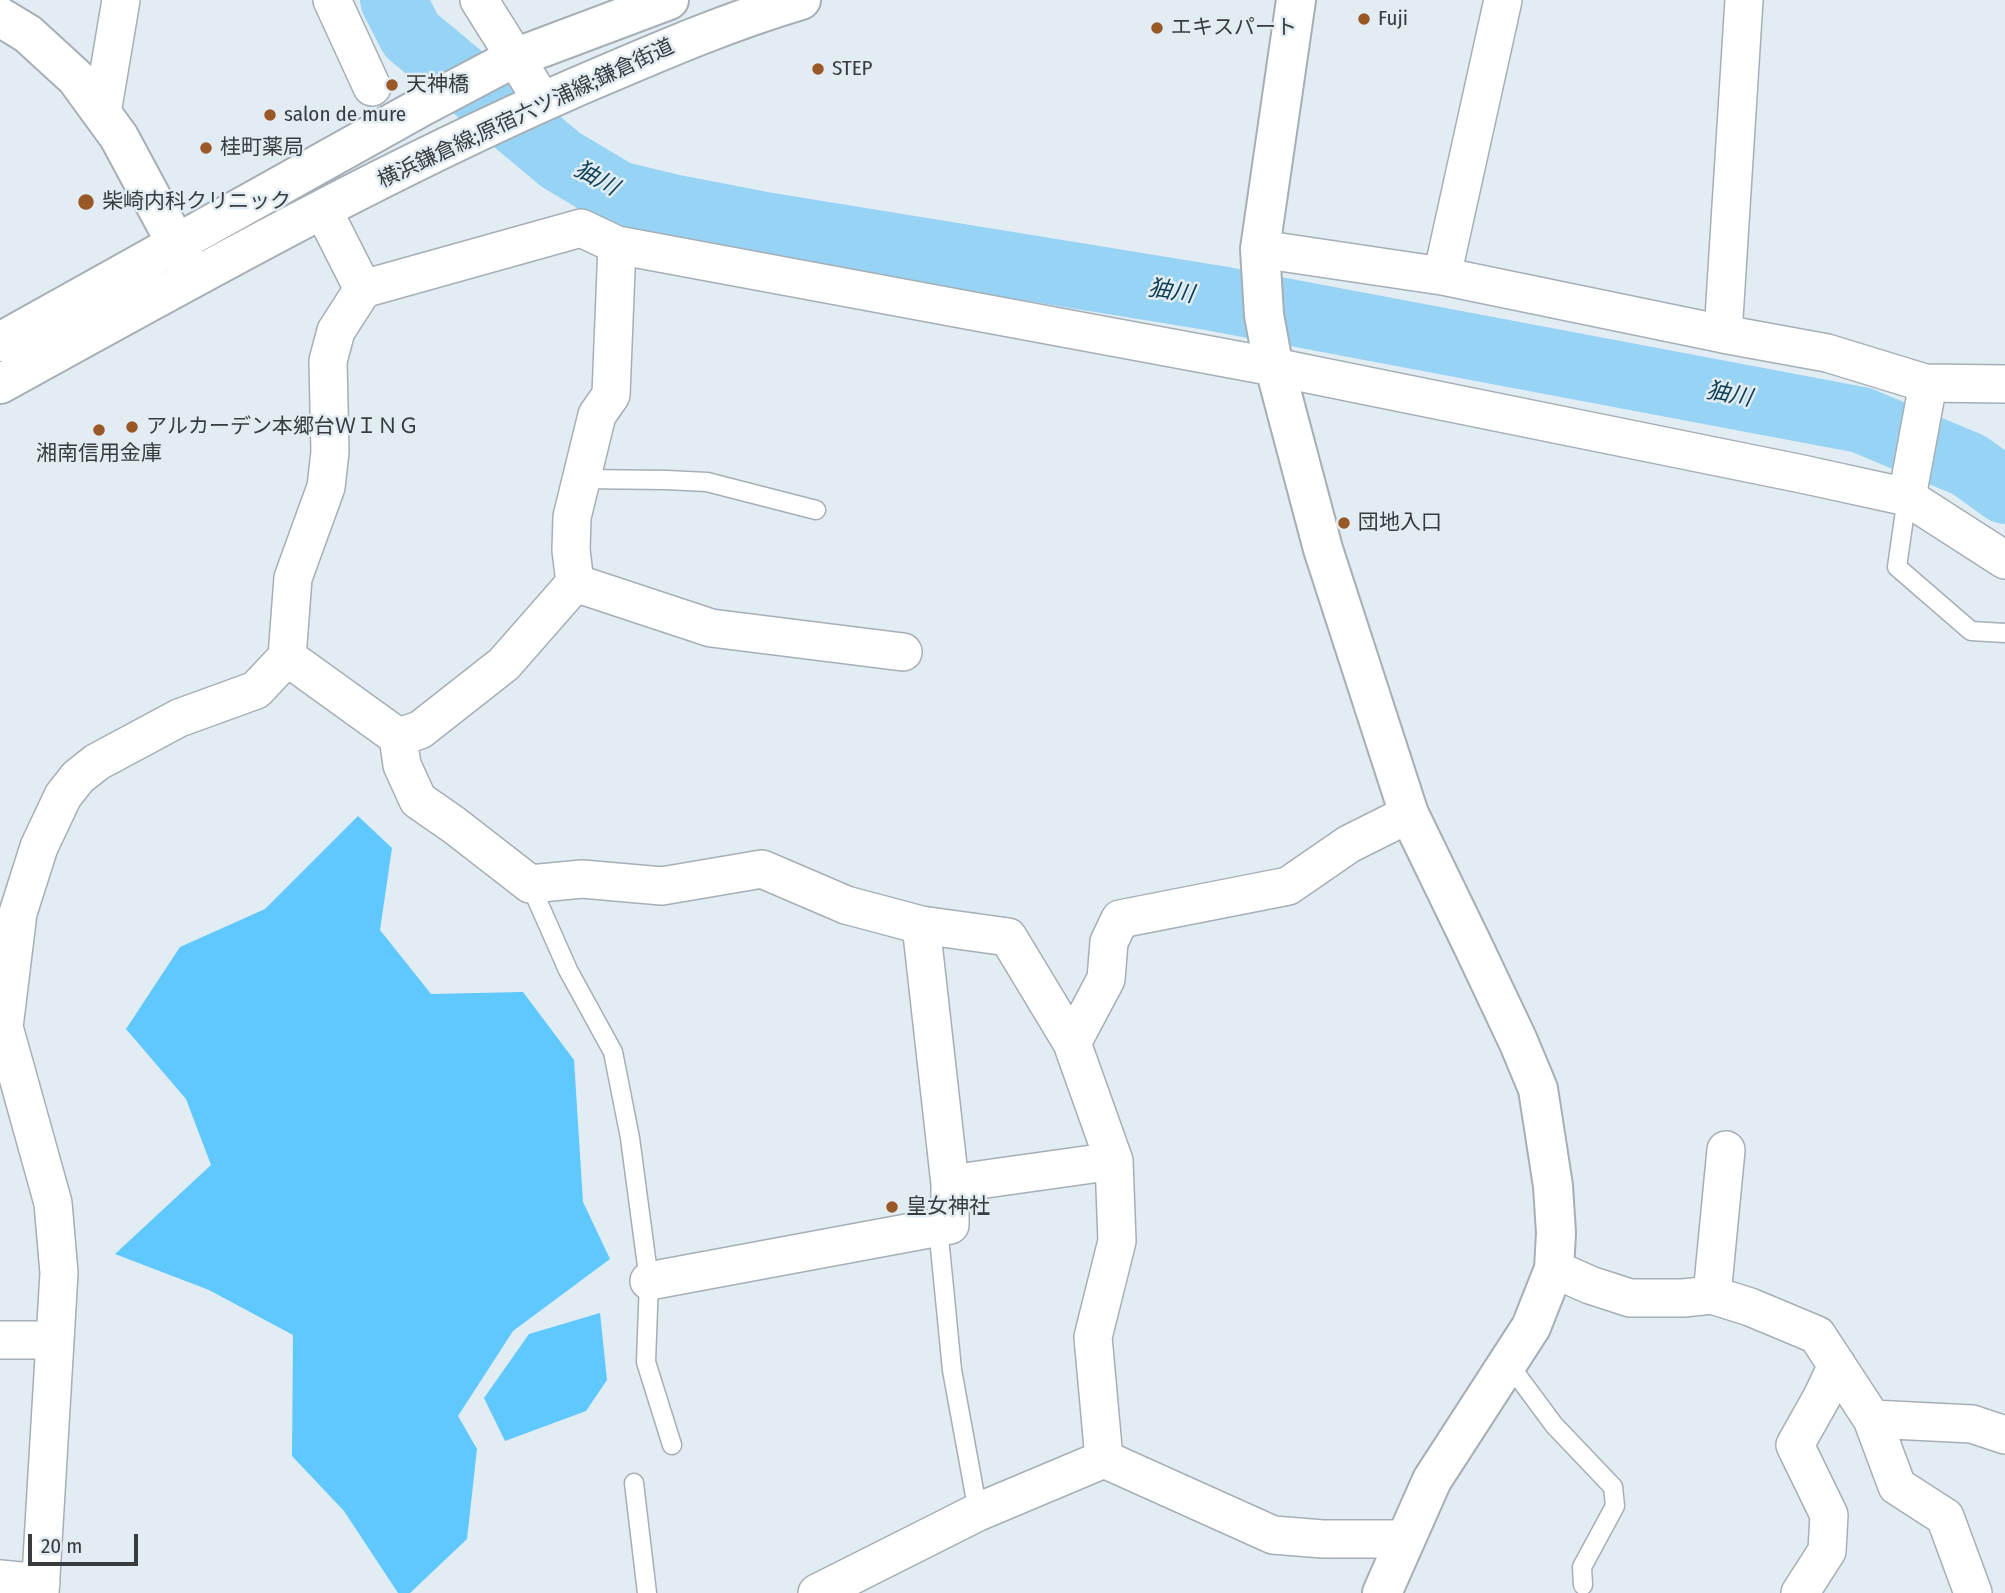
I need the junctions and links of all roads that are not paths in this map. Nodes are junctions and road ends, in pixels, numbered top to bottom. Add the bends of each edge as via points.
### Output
1 (121, 0) edge
2 (332, 0) edge
3 (480, 0) edge
4 (669, 0) edge
5 (801, 0) edge
6 (1296, 0) edge
7 (1503, 0) edge
8 (1744, 0) edge
9 (0, 16) edge
10 (514, 59) junction
11 (372, 87) dead end
12 (543, 102) junction
13 (102, 113) junction
14 (323, 210) junction
15 (177, 244) junction
16 (617, 245) junction
17 (1260, 256) junction
18 (1441, 276) junction
19 (194, 277) junction
20 (363, 289) junction
21 (1723, 334) junction
22 (0, 342) edge
23 (1273, 360) junction
24 (0, 384) edge
25 (2005, 384) edge
26 (1925, 392) junction
27 (581, 479) junction
28 (1908, 491) junction
29 (816, 510) dead end
30 (2005, 561) edge
31 (575, 583) junction
32 (2005, 633) edge
33 (903, 652) dead end
34 (287, 657) junction
35 (398, 737) junction
36 (1409, 814) junction
37 (530, 884) junction
38 (921, 925) junction
39 (2, 1028) edge
40 (1072, 1043) junction
41 (1726, 1150) dead end
42 (1114, 1161) junction
43 (950, 1184) junction
44 (938, 1227) junction
45 (1554, 1269) junction
46 (649, 1281) junction
47 (1712, 1295) junction
48 (0, 1340) edge
49 (54, 1340) junction
50 (1508, 1363) junction
51 (1837, 1364) junction
52 (1872, 1419) junction
53 (2005, 1435) edge
54 (672, 1445) dead end
55 (1104, 1460) junction
56 (634, 1483) dead end
57 (978, 1512) junction
58 (1406, 1539) junction
59 (0, 1579) edge
60 (1583, 1585) dead end
61 (41, 1588) edge
62 (647, 1593) edge
63 (817, 1593) edge
64 (1382, 1593) edge
65 (1800, 1593) edge
66 (1973, 1593) edge

1 - 13 street
2 - 11 street
3 - 10 street
4 - 10 street
5 - 12 street, 横浜鎌倉線;原宿六ツ浦線;鎌倉街道 via 751,15
6 - 17 street
7 - 18 street
8 - 21 street
9 - 13 street via 28,34 76,78
10 - 12 street
10 - 15 street
12 - 14 street, 横浜鎌倉線;原宿六ツ浦線;鎌倉街道
13 - 15 street
14 - 19 street, 横浜鎌倉線;原宿六ツ浦線;鎌倉街道
14 - 20 street
15 - 19 street
15 - 22 street
16 - 20 street via 581,228
16 - 23 street
16 - 27 street via 611,395 597,415
17 - 18 street
17 - 23 street
18 - 21 street
19 - 24 street, 横浜鎌倉線;原宿六ツ浦線;鎌倉街道
20 - 34 street via 336,331 328,360 326,487 293,578
21 - 26 street via 1827,353
23 - 28 street via 1775,468
23 - 36 street via 1323,548
25 - 26 street
26 - 28 street
27 - 29 lane via 707,482
27 - 31 street via 572,517
28 - 30 street
28 - 32 lane via 1897,567 1971,631
31 - 33 street via 711,628
31 - 35 street via 504,664 420,730
34 - 35 street
34 - 39 street via 256,690 179,718 97,762 63,796 39,847 18,913
35 - 37 street via 402,765 418,800
36 - 40 street via 1349,844 1287,886 1119,919 1109,942 1106,979
36 - 45 street via 1538,1089 1553,1186
37 - 38 street via 582,879 662,886 762,869 846,905
37 - 46 lane via 568,970 612,1052 630,1138
38 - 40 street via 1008,937
38 - 43 street
39 - 49 street via 53,1203 59,1273
40 - 42 street
41 - 47 street
42 - 43 street
42 - 55 street via 1116,1241 1093,1336
43 - 44 street via 950,1225
44 - 46 street
44 - 57 lane via 952,1370
45 - 47 street via 1630,1298
45 - 50 street via 1531,1327
46 - 54 lane via 646,1362
47 - 51 street via 1817,1335
48 - 49 street
49 - 61 street
50 - 58 street via 1432,1480
50 - 60 lane via 1554,1425 1613,1487 1615,1506 1582,1567
51 - 52 street
51 - 65 street via 1796,1445 1829,1515 1827,1551
52 - 53 street via 1972,1424
52 - 66 street via 1897,1486 1944,1517
55 - 57 street
55 - 58 street via 1273,1535
56 - 62 lane
57 - 63 street
58 - 64 street
59 - 61 street

